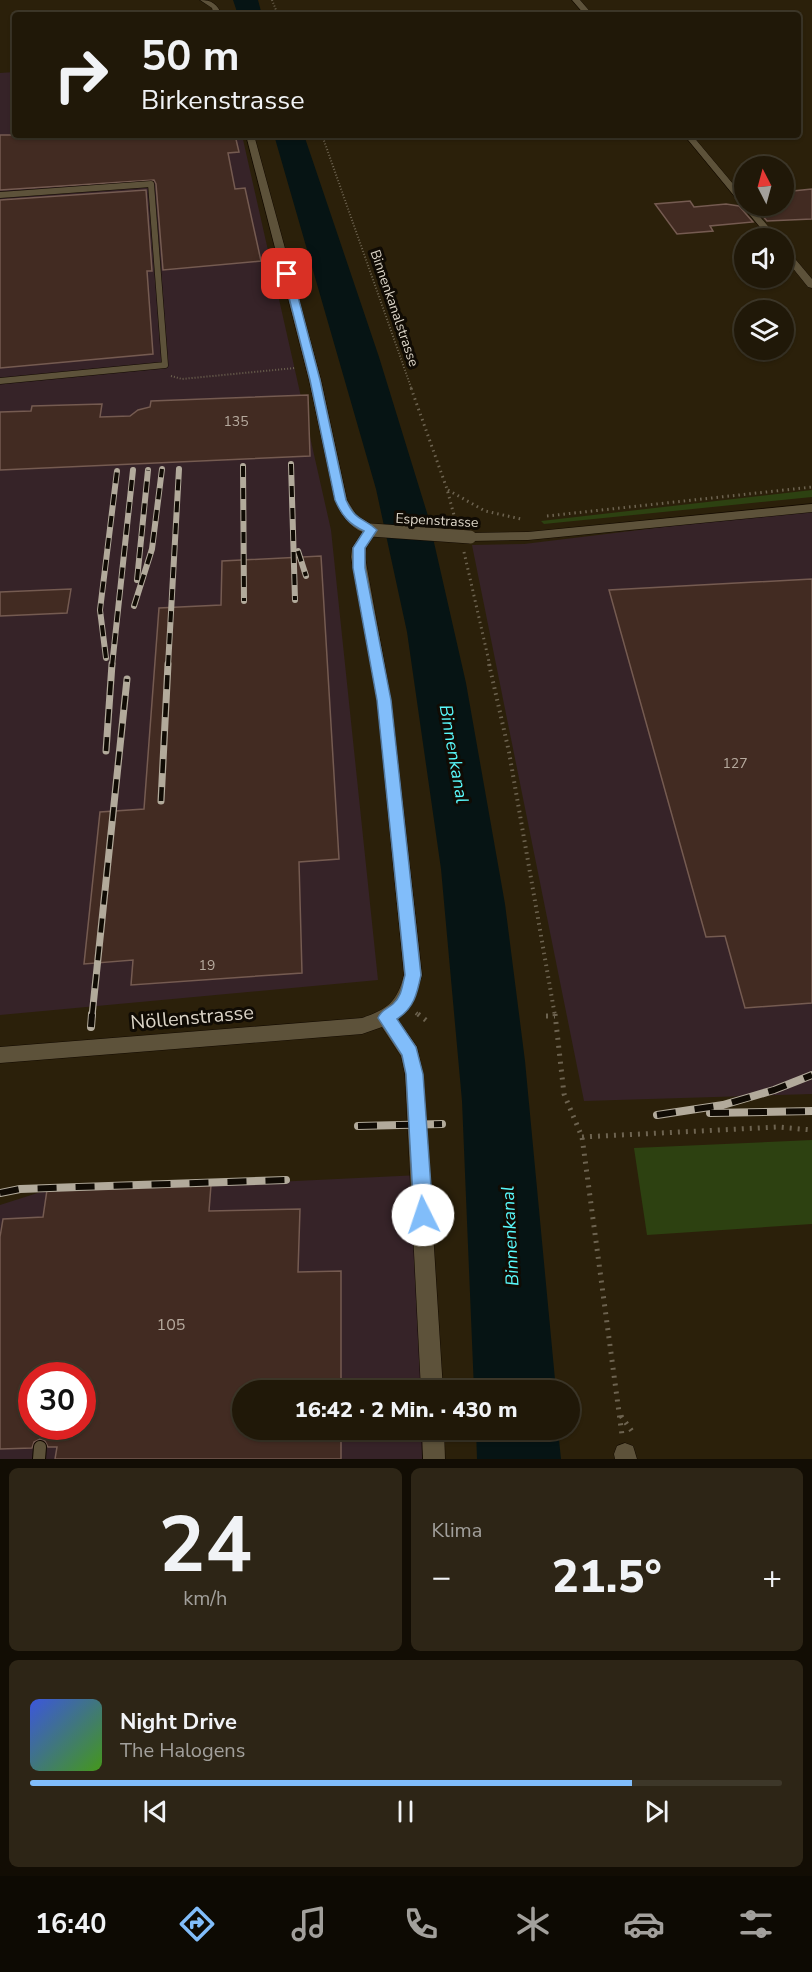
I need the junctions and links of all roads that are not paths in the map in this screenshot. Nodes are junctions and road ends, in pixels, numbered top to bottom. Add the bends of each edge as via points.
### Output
1 (204, 0) edge
2 (576, 0) edge
3 (217, 12) edge
4 (586, 12) edge
5 (251, 138) edge
6 (690, 138) edge
7 (734, 191) edge
8 (0, 195) edge
9 (755, 216) edge
10 (765, 228) edge
11 (794, 263) edge
12 (812, 285) edge
13 (0, 381) edge
14 (812, 508) edge
15 (371, 530) junction
16 (386, 1018) junction
17 (0, 1055) edge
18 (431, 1380) edge
19 (433, 1440) edge
20 (434, 1459) edge

1 - 3 street
2 - 4 street
5 - 15 street, Espenstrasse via 312,366 341,500 346,513
6 - 7 street
8 - 13 lane via 151,184 165,365
9 - 10 street
11 - 12 street
14 - 15 street, Espenstrasse, bridge via 466,542
15 - 16 street via 359,548 359,568 384,700 413,975 408,997
16 - 17 street, Nöllenstrasse via 362,1026
16 - 18 street via 410,1053 414,1074
19 - 20 street

